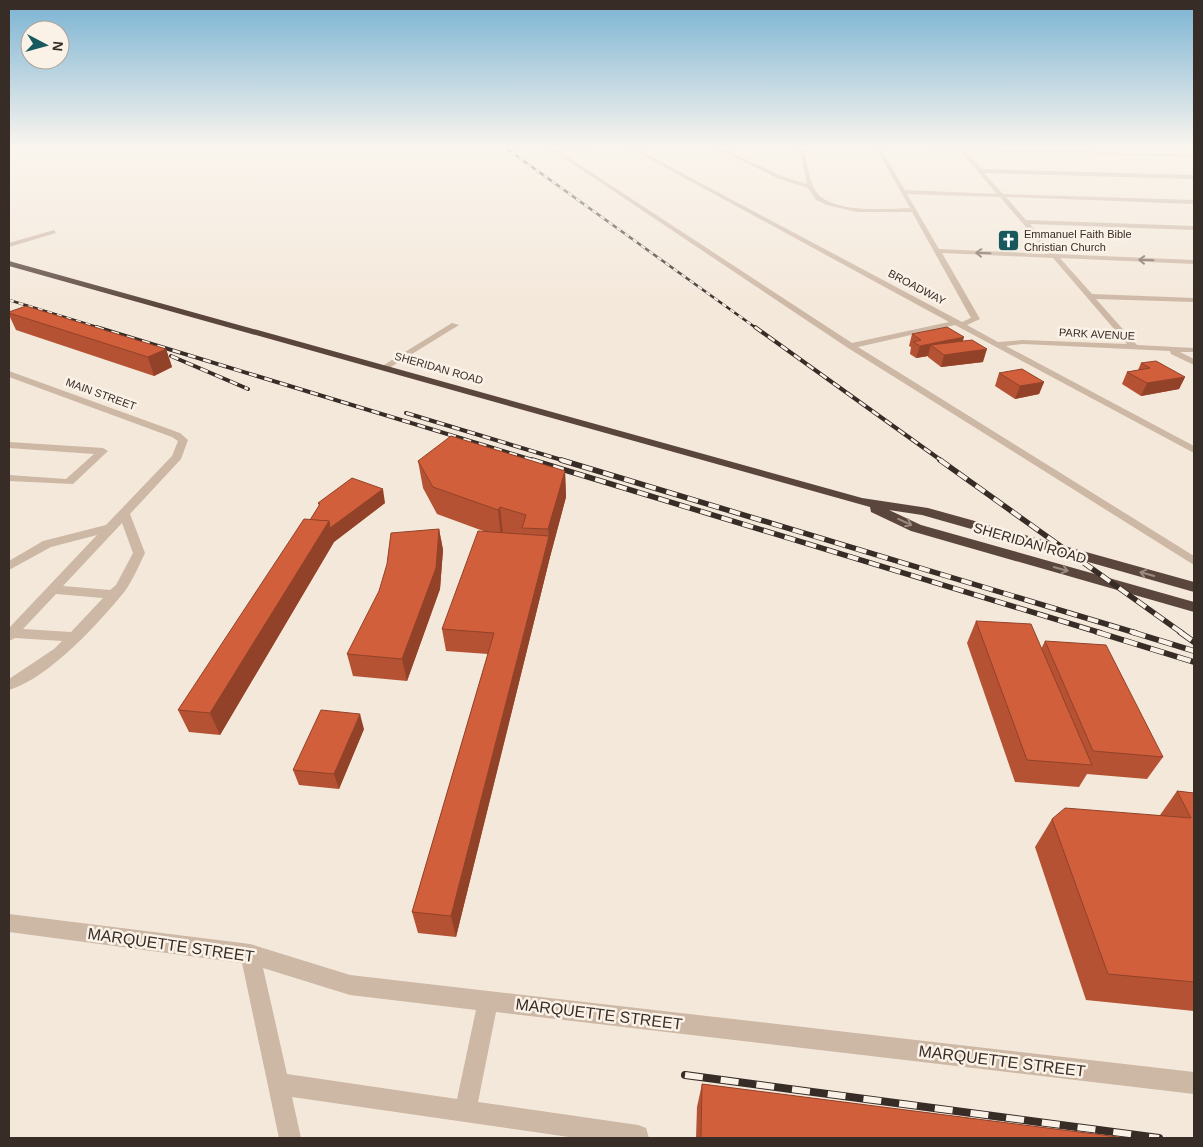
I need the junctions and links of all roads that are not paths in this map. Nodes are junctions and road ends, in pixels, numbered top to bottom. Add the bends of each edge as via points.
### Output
1 (630, 200) edge
2 (728, 200) edge
3 (820, 200) edge
4 (907, 200) edge
5 (1006, 200) edge
6 (1126, 200) edge
7 (1194, 202) edge
8 (913, 210) junction
9 (1026, 222) junction
10 (1194, 228) edge
11 (54, 232) dead end
12 (9, 245) edge
13 (938, 251) junction
14 (1055, 256) junction
15 (1194, 262) edge
16 (9, 263) edge
17 (1089, 296) junction
18 (1194, 300) edge
19 (960, 323) junction
20 (456, 325) dead end
21 (999, 344) junction
22 (851, 346) junction
23 (1135, 348) junction
24 (1167, 349) junction
25 (1194, 350) edge
26 (1194, 362) edge
27 (383, 368) junction
28 (9, 374) edge
29 (9, 445) edge
30 (1194, 450) edge
31 (9, 478) edge
32 (861, 502) junction
33 (124, 512) junction
34 (109, 528) junction
35 (1194, 562) edge
36 (9, 566) edge
37 (1194, 587) edge
38 (52, 589) junction
39 (114, 594) junction
40 (1194, 607) edge
41 (10, 635) edge
42 (73, 637) junction
43 (9, 685) edge
44 (9, 923) edge
45 (250, 954) junction
46 (488, 1001) junction
47 (1194, 1083) edge
48 (278, 1084) junction
49 (465, 1111) junction
50 (290, 1138) edge
51 (638, 1138) edge

1 - 22 street
2 - 19 street, BROADWAY
3 - 8 street via 835,208
4 - 8 street
5 - 9 street
6 - 7 street
8 - 13 street
9 - 10 street
9 - 14 street
11 - 12 street
14 -> 13 street
13 - 19 street via 976,319
15 -> 14 street
14 - 17 street
16 - 27 highway, SHERIDAN ROAD
17 - 18 street
17 - 23 street
19 - 21 street, BROADWAY
19 - 22 street
20 - 27 street
21 - 23 street, PARK AVENUE via 1023,342
21 - 30 street, BROADWAY
22 - 35 street
23 - 24 street, PARK AVENUE
24 - 25 street, PARK AVENUE
24 - 26 street
27 - 32 highway, SHERIDAN ROAD
28 - 33 street, MAIN STREET via 183,440 177,456
29 - 31 street via 103,451 69,482
37 -> 32 highway, SHERIDAN ROAD via 923,511
32 -> 40 highway, SHERIDAN ROAD via 916,528
33 - 34 street
33 - 39 street via 139,553
34 - 36 street via 47,544
34 - 38 street
38 - 39 street
38 - 41 street
39 - 42 street
41 - 42 street
42 - 43 street via 59,653 20,681
44 - 45 street, MARQUETTE STREET
45 - 46 street, MARQUETTE STREET via 350,985
45 - 48 street
46 - 47 street, MARQUETTE STREET
46 - 49 street
48 - 49 street
48 - 50 street
49 - 51 street

